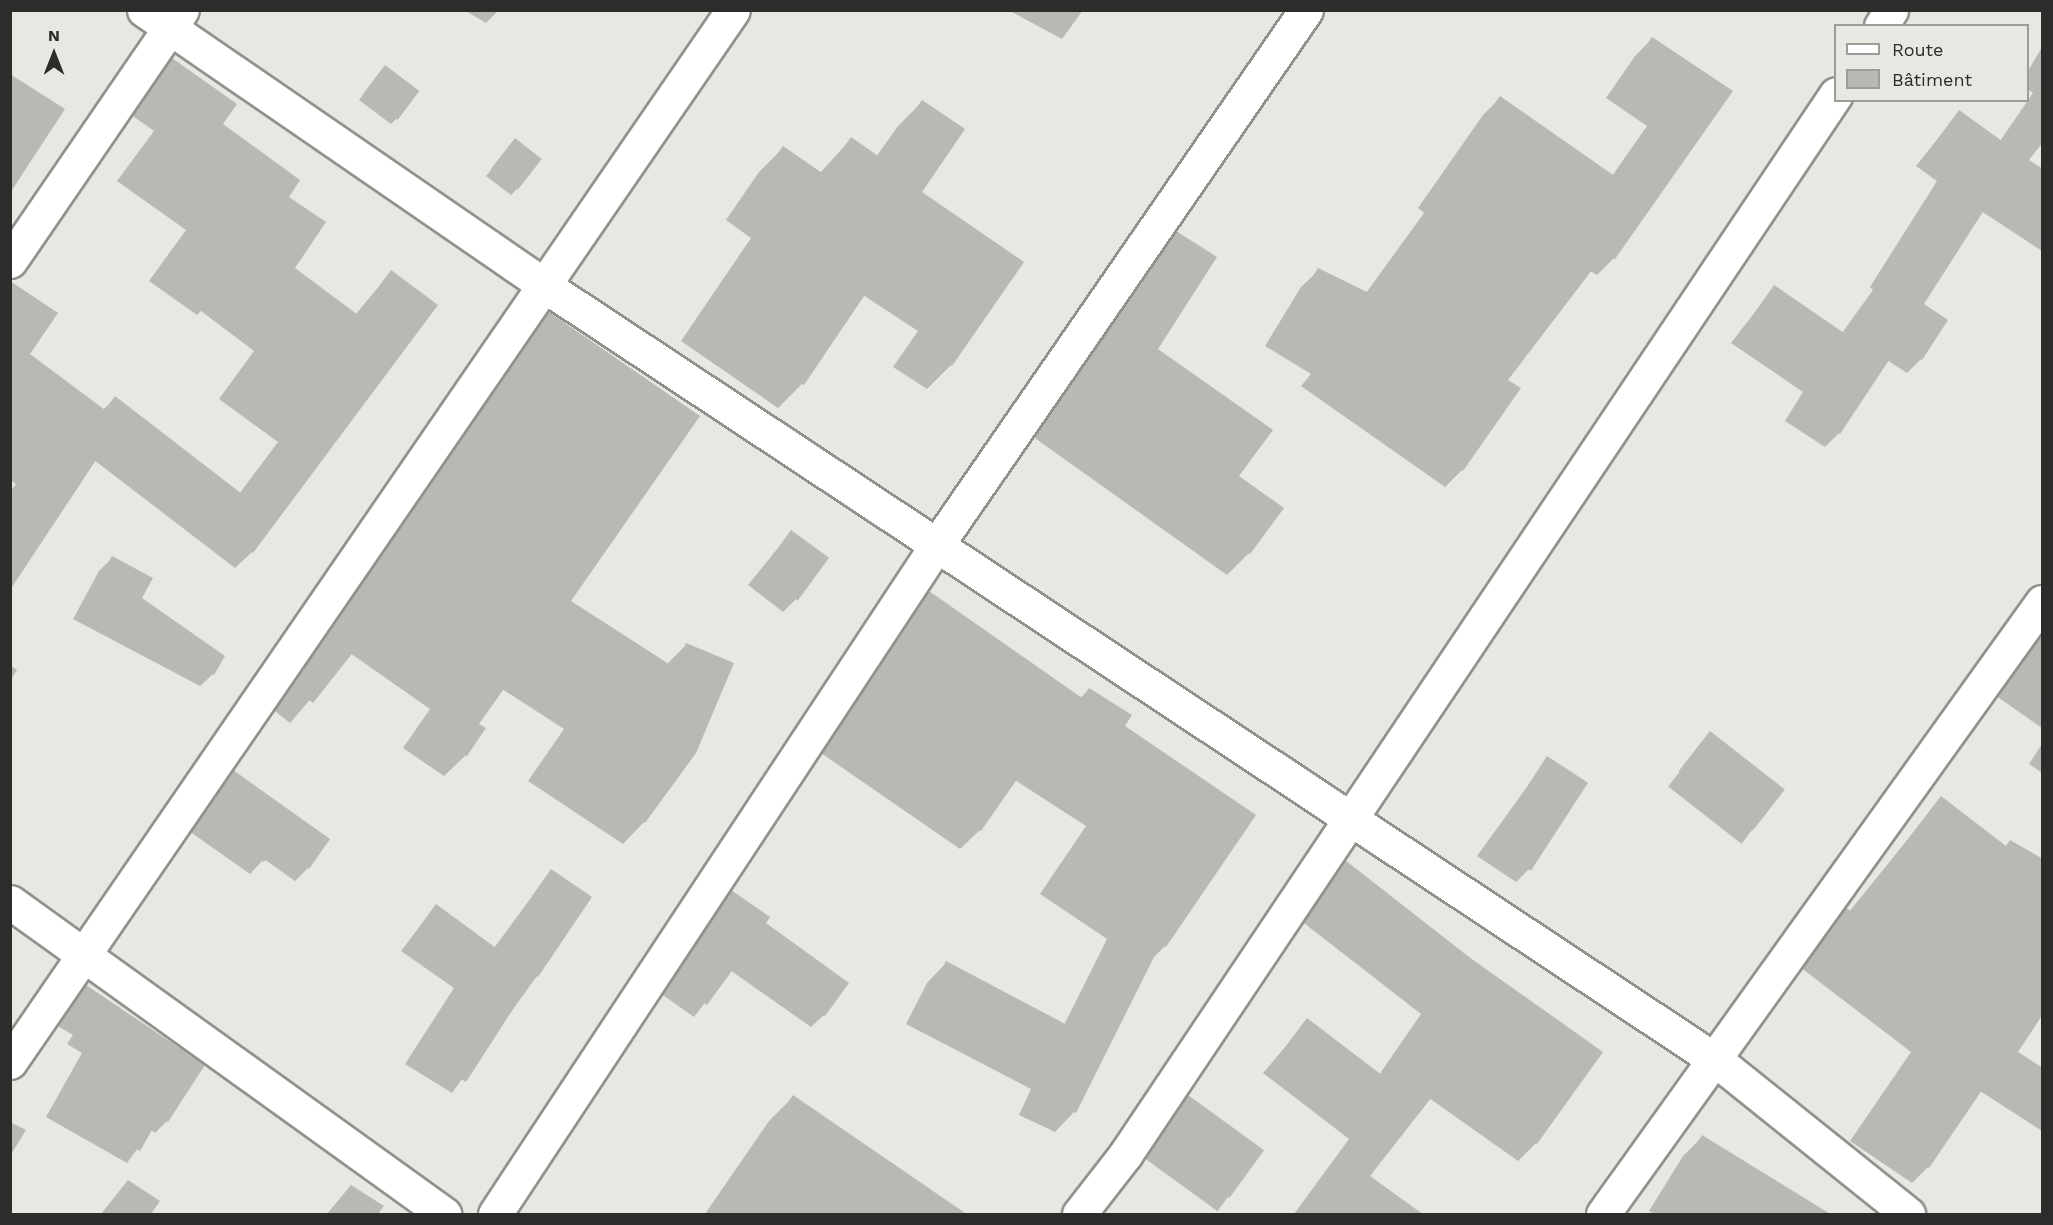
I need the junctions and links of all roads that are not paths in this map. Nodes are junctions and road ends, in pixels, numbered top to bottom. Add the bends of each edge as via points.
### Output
1 (144, 10) edge
2 (733, 10) edge
3 (1305, 10) edge
4 (1891, 10) edge
5 (176, 19) edge
6 (1882, 24) edge
7 (1834, 97) edge
8 (10, 261) edge
9 (545, 286) junction
10 (936, 546) junction
11 (2043, 602) edge
12 (1349, 818) junction
13 (10, 902) edge
14 (84, 951) junction
15 (1717, 1061) junction
16 (10, 1062) edge
17 (444, 1215) edge
18 (495, 1215) edge
19 (1079, 1215) edge
20 (1603, 1215) edge
21 (1908, 1215) edge

1 - 5 street
2 - 9 street
3 - 10 street
4 - 6 street
5 - 8 street
5 - 9 street
7 - 12 street
9 - 10 street
9 - 14 street
10 - 12 street
10 - 18 street
11 - 15 street
12 - 15 street
12 - 19 street via 1125,1155
13 - 14 street
14 - 16 street
14 - 17 street
15 - 20 street
15 - 21 street

